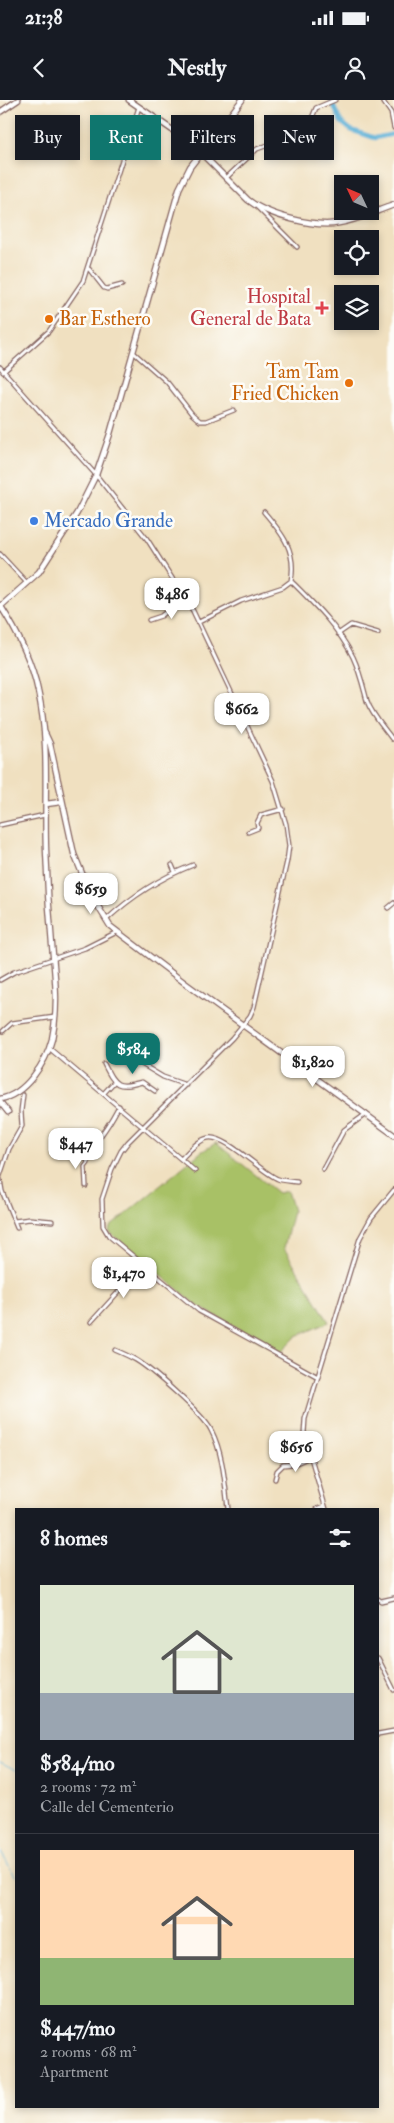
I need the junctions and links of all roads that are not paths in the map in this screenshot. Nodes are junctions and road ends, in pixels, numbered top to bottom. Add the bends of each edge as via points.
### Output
1 (18, 100) edge
2 (129, 100) edge
3 (242, 100) edge
4 (382, 100) edge
5 (335, 101) edge
6 (139, 107) junction
7 (0, 112) edge
8 (230, 115) edge
9 (394, 128) edge
10 (171, 129) edge
11 (196, 160) edge
12 (208, 160) edge
13 (226, 178) junction
14 (394, 205) edge
15 (256, 206) junction
16 (297, 247) dead end
17 (89, 268) junction
18 (122, 285) dead end
19 (133, 352) junction
20 (0, 367) edge
21 (3, 372) junction
22 (234, 410) dead end
23 (96, 475) junction
24 (264, 512) dead end
25 (0, 554) edge
26 (291, 581) junction
27 (27, 584) junction
28 (184, 598) junction
29 (0, 606) edge
30 (149, 620) dead end
31 (199, 622) junction
32 (378, 633) dead end
33 (338, 634) junction
34 (44, 731) junction
35 (392, 739) dead end
36 (61, 802) junction
37 (46, 804) junction
38 (283, 809) junction
39 (45, 815) junction
40 (0, 824) edge
41 (248, 832) dead end
42 (193, 864) dead end
43 (172, 865) dead end
44 (175, 872) junction
45 (394, 903) edge
46 (388, 908) dead end
47 (105, 920) junction
48 (117, 932) junction
49 (53, 960) junction
50 (0, 980) edge
51 (56, 1017) junction
52 (243, 1024) junction
53 (3, 1031) dead end
54 (49, 1047) junction
55 (104, 1064) dead end
56 (142, 1065) dead end
57 (114, 1082) junction
58 (186, 1085) junction
59 (155, 1092) dead end
60 (104, 1093) junction
61 (23, 1095) dead end
62 (0, 1100) edge
63 (119, 1106) junction
64 (8, 1112) dead end
65 (366, 1114) junction
66 (143, 1127) junction
67 (394, 1134) edge
68 (56, 1151) dead end
69 (85, 1152) junction
70 (181, 1159) junction
71 (324, 1169) dead end
72 (194, 1170) dead end
73 (0, 1178) edge
74 (297, 1182) dead end
75 (86, 1186) dead end
76 (394, 1190) edge
77 (14, 1221) junction
78 (52, 1221) dead end
79 (17, 1228) dead end
80 (152, 1272) junction
81 (91, 1322) dead end
82 (115, 1350) dead end
83 (318, 1377) junction
84 (310, 1457) junction
85 (275, 1480) dead end
86 (228, 1508) edge
87 (326, 1508) edge
88 (394, 1598) edge
89 (379, 1600) edge
90 (379, 1660) edge
91 (394, 1690) edge
92 (394, 1731) edge
93 (379, 1734) edge

1 - 7 main road
2 - 6 main road
3 - 8 main road
4 - 9 street via 391,114
5 - 13 street via 316,108 312,126 260,147
6 - 10 main road
6 - 17 street
11 - 19 main road via 177,194
12 - 13 main road
13 - 15 main road
14 - 15 main road via 346,222 330,224 281,216
15 - 16 street
17 - 18 street via 107,289
17 - 21 street via 84,281 49,331
19 - 22 street via 166,382 200,421
19 - 23 main road
20 - 21 street
21 - 23 street
23 - 27 main road via 53,553
23 - 28 street via 146,539
24 - 26 street via 288,544 292,562
25 - 27 street
26 - 31 street
26 - 33 street via 321,611
27 - 29 main road
28 - 30 street via 167,613
28 - 31 street
29 - 34 main road via 34,675
31 - 38 street
32 - 33 street via 351,625
33 - 35 street via 359,670 373,714
34 - 36 main road via 50,744
34 - 37 main road
36 - 37 main road
36 - 47 main road via 74,854
37 - 39 main road
38 - 41 street via 261,815 258,828
38 - 52 street via 289,846 287,860 259,990 250,1016
39 - 40 street
39 - 49 main road
42 - 44 street
43 - 44 street
44 - 47 street via 134,896
45 - 46 street
47 - 48 main road
48 - 49 street
48 - 52 main road
49 - 50 street via 14,972
49 - 51 main road
51 - 53 street via 12,1024
51 - 54 main road
52 - 58 street
52 - 65 main road
54 - 60 street
54 - 62 main road via 31,1080 14,1094
55 - 57 street
56 - 58 street
57 - 59 street via 126,1086 142,1082
57 - 60 street
58 - 66 street
60 - 63 street
61 - 73 street via 22,1126 9,1149
62 - 64 main road
63 - 66 street
63 - 69 street via 105,1130
65 - 67 main road
65 - 71 street via 344,1130
66 - 70 street
66 - 80 street via 128,1142 112,1169 102,1200 102,1216 109,1236
68 - 69 street via 74,1155
69 - 75 street via 88,1163 85,1167
70 - 72 street
70 - 74 street via 207,1138 215,1138 278,1179
73 - 77 street
76 - 83 street via 360,1238
77 - 78 street
77 - 79 street
80 - 81 street via 140,1282 122,1288
80 - 83 street via 199,1311
82 - 86 street via 149,1370 207,1423 217,1443
83 - 84 street via 304,1428
84 - 85 street via 283,1465
84 - 87 street
88 - 89 street
90 - 91 street
92 - 93 street

